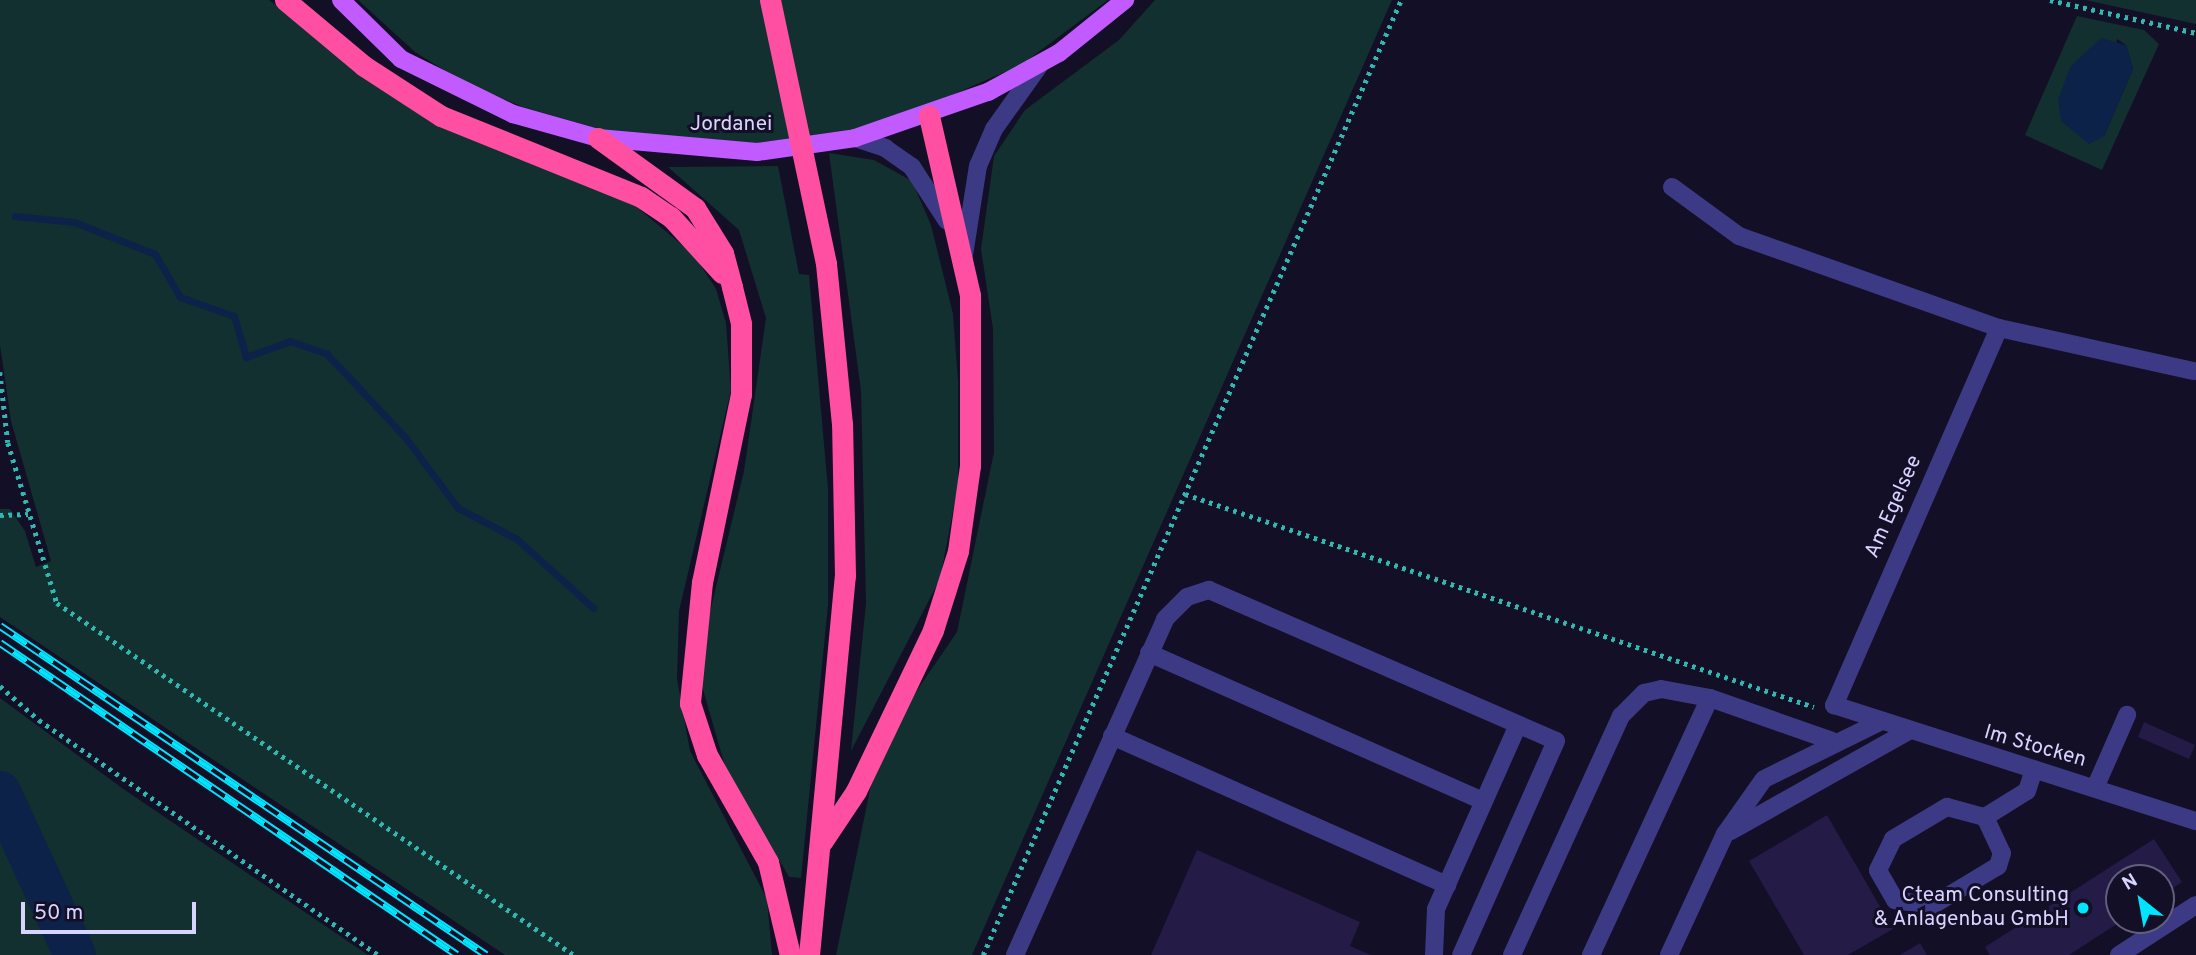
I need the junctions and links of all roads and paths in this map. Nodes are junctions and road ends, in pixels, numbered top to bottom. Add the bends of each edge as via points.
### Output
1 (285, 0) edge
2 (341, 0) edge
3 (771, 0) edge
4 (1125, 0) edge
5 (1401, 0) edge
6 (2050, 0) edge
7 (2196, 33) edge
8 (1039, 66) junction
9 (929, 116) junction
10 (598, 138) junction
11 (855, 138) junction
12 (1672, 187) dead end
13 (964, 258) junction
14 (732, 287) junction
15 (1999, 328) junction
16 (2193, 371) dead end
17 (0, 373) edge
18 (1185, 494) junction
19 (28, 514) junction
20 (0, 515) edge
21 (1149, 653) junction
22 (0, 686) edge
23 (1710, 698) junction
24 (1834, 705) joint
25 (1863, 715) junction
26 (2127, 715) dead end
27 (1880, 722) junction
28 (1518, 724) junction
29 (1907, 733) junction
30 (1112, 736) junction
31 (1832, 741) junction
32 (2033, 772) junction
33 (2095, 788) junction
34 (1483, 801) junction
35 (1985, 817) junction
36 (2196, 821) edge
37 (1725, 834) junction
38 (822, 842) junction
39 (1447, 885) junction
40 (2196, 905) edge
41 (379, 955) edge
42 (574, 955) edge
43 (790, 955) edge
44 (809, 955) edge
45 (983, 955) edge
46 (1015, 955) edge
47 (1434, 955) edge
48 (1461, 955) edge
49 (1512, 955) edge
50 (1591, 955) edge
51 (1669, 955) edge
52 (2119, 955) edge

1 - 14 highway via 364,66 441,116 641,197 671,217
2 - 10 main road, Jordanei via 382,44 449,87
3 - 38 highway, bridge via 826,263 842,424 845,576
4 - 8 main road, Jordanei
5 - 18 path
6 - 7 path
8 - 9 main road, Jordanei
8 - 13 street via 994,129 978,166
9 - 11 main road, Jordanei
9 - 13 highway
10 - 11 main road, Jordanei via 757,152
10 - 14 highway via 695,208 723,253
11 - 13 street via 885,148 912,167 937,200
12 - 15 street via 1739,236
13 - 38 highway via 975,370 958,551 933,630 856,791
14 - 43 highway via 741,324 741,394 702,582 690,702 707,755 768,862
15 - 16 street
15 - 24 street, Am Egelsee
17 - 19 path via 8,443
18 - 25 path via 1843,717
18 - 45 path
19 - 20 path
19 - 42 path via 57,603
21 - 28 street via 1176,606 1209,590
21 - 30 street
21 - 34 street
22 - 41 path via 39,720
23 - 31 street
23 - 49 street via 1661,689 1644,693 1620,716
23 - 50 street
24 - 25 street, Im Stocken
25 - 27 street, Im Stocken
26 - 33 street
27 - 29 street, Im Stocken
27 - 31 street
28 - 34 street
28 - 48 street via 1556,741
29 - 32 street, Im Stocken
29 - 37 street
30 - 39 street
30 - 46 street
31 - 37 street via 1764,779
32 - 33 street, Im Stocken
32 - 35 street via 2027,791
33 - 36 street, Im Stocken
34 - 39 street
35 - 35 street via 1947,807 1893,839 1878,870 1895,900 1933,905 1998,866 2002,853
37 - 51 street
38 - 44 highway
39 - 47 street via 1431,935
40 - 52 street

